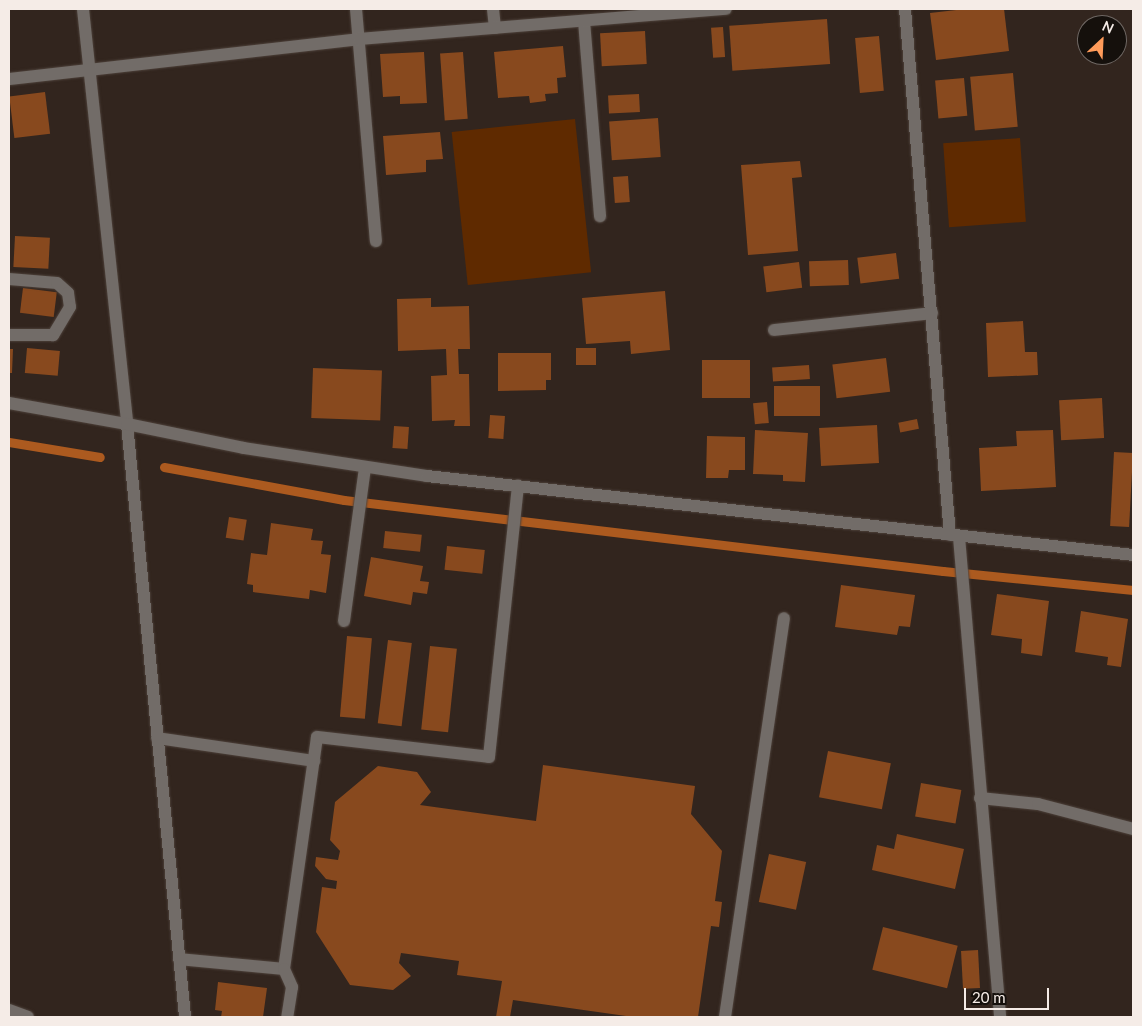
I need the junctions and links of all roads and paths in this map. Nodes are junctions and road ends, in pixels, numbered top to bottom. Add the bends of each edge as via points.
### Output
1 (83, 9) edge
2 (356, 9) edge
3 (493, 9) edge
4 (726, 9) edge
5 (905, 9) edge
6 (624, 13) edge
7 (584, 21) junction
8 (495, 28) junction
9 (359, 39) junction
10 (88, 70) junction
11 (9, 79) edge
12 (600, 216) dead end
13 (376, 241) dead end
14 (9, 279) edge
15 (932, 313) junction
16 (774, 330) dead end
17 (9, 335) edge
18 (9, 403) edge
19 (127, 424) junction
20 (365, 467) junction
21 (518, 486) junction
22 (955, 536) junction
23 (1133, 555) edge
24 (784, 618) dead end
25 (344, 621) dead end
26 (157, 738) junction
27 (314, 760) junction
28 (980, 798) junction
29 (1133, 829) edge
30 (179, 958) junction
31 (284, 969) junction
32 (9, 1010) edge
33 (28, 1017) edge
34 (185, 1017) edge
35 (287, 1017) edge
36 (725, 1017) edge
37 (1000, 1017) edge

1 - 10 street
2 - 9 street
3 - 8 street
4 - 6 street
5 - 15 street
6 - 7 street
7 - 8 street
7 - 12 street
8 - 9 street
9 - 10 street
9 - 13 street
10 - 11 street
10 - 19 street
14 - 17 street via 57,283 68,293 70,307 53,335
15 - 16 street
15 - 22 street
18 - 19 street
19 - 20 street via 244,448
19 - 26 street
20 - 21 street
20 - 25 street
21 - 22 street
21 - 27 street via 489,757 317,736
22 - 23 street
22 - 28 street via 961,562
24 - 36 street
26 - 27 street
26 - 30 street
27 - 31 street
28 - 29 street via 1038,804
28 - 37 street
30 - 31 street
30 - 34 street
31 - 35 street via 292,987
32 - 33 street

